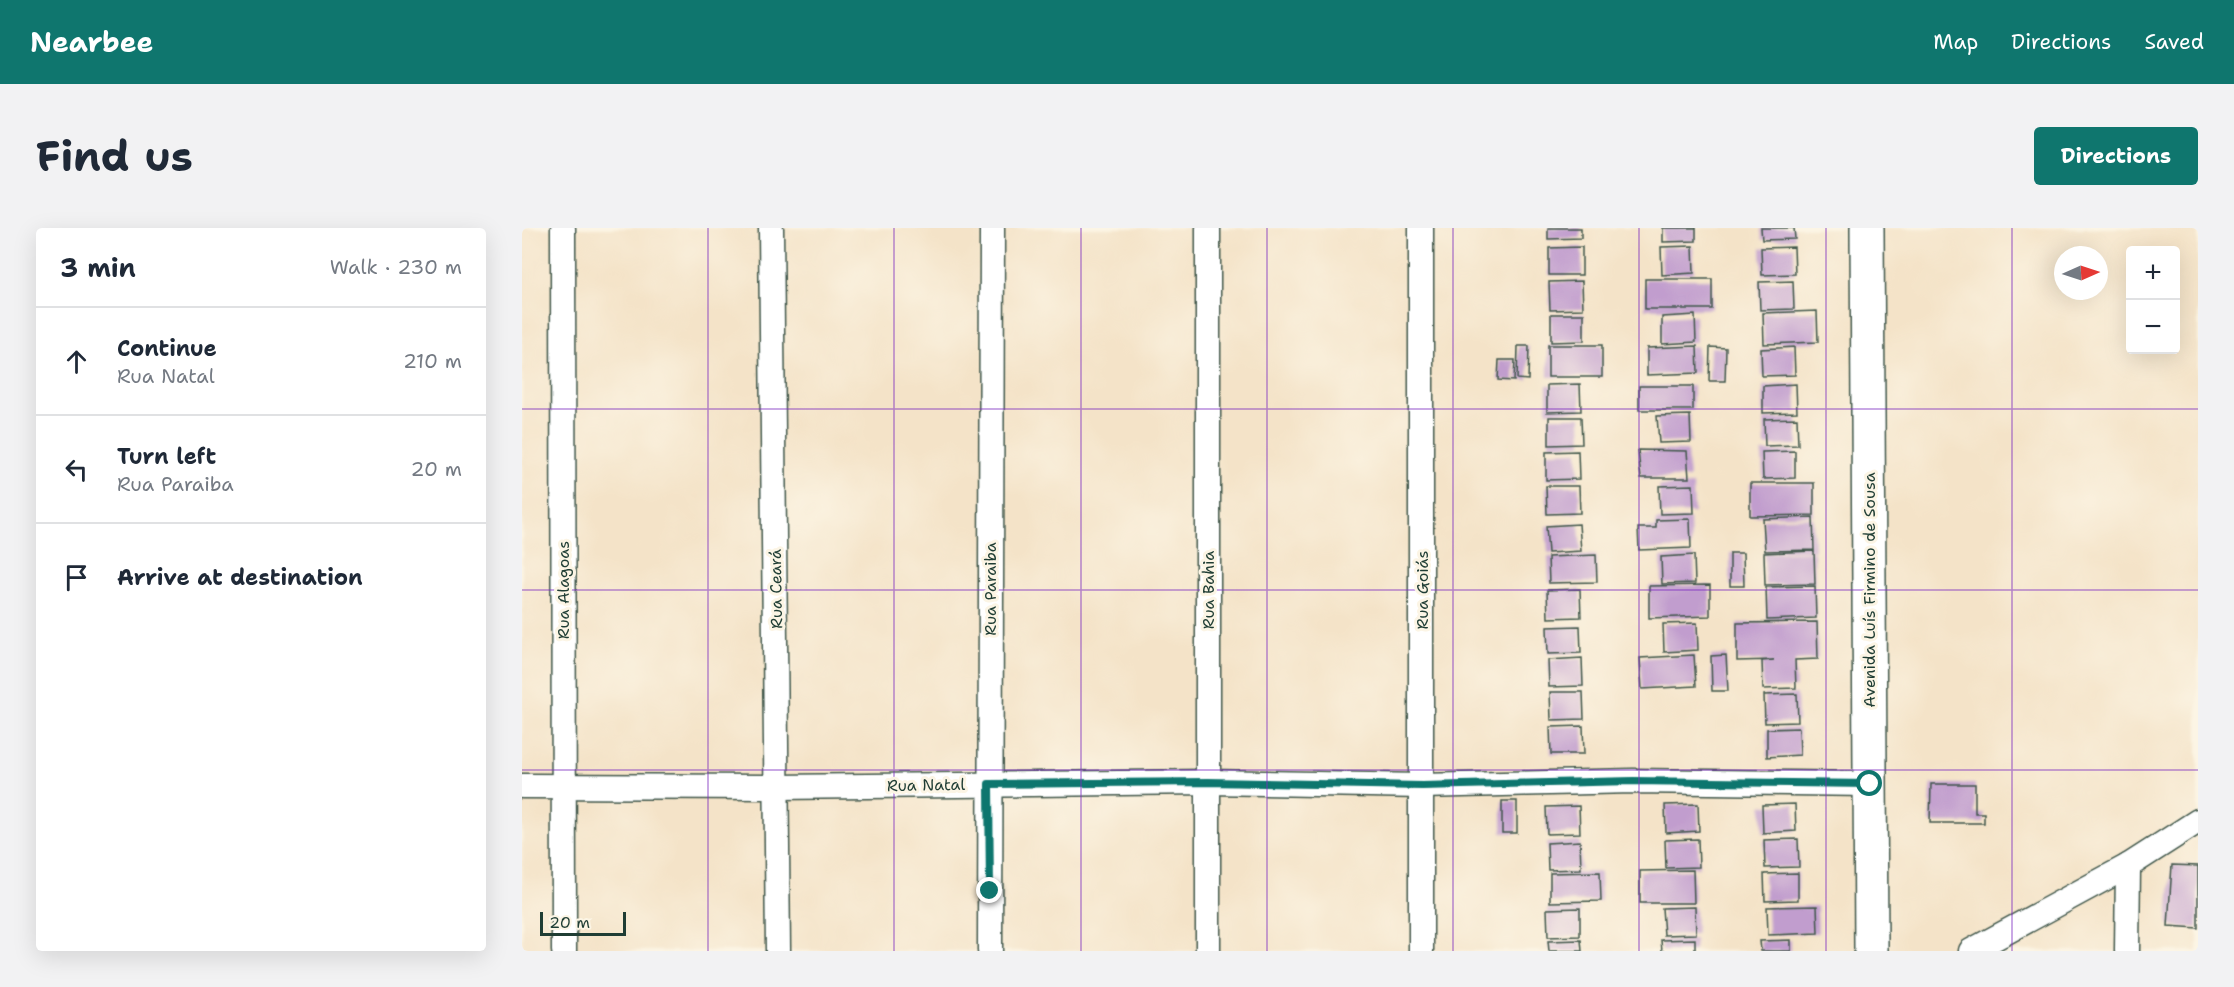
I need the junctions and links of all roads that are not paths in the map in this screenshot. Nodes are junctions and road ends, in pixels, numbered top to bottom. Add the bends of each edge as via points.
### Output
1 (563, 228) edge
2 (771, 228) edge
3 (992, 228) edge
4 (1208, 228) edge
5 (1421, 228) edge
6 (1868, 228) edge
7 (1208, 782) junction
8 (989, 784) junction
9 (1870, 784) junction
10 (563, 785) junction
11 (522, 786) edge
12 (1422, 786) junction
13 (778, 787) junction
14 (2198, 821) edge
15 (2128, 866) junction
16 (564, 951) edge
17 (778, 951) edge
18 (990, 951) edge
19 (1208, 951) edge
20 (1421, 951) edge
21 (1871, 951) edge
22 (1971, 951) edge
23 (2127, 951) edge

1 - 10 street, Rua Alagoas
2 - 13 street, Rua Ceará
3 - 8 street, Rua Paraiba
4 - 7 street, Rua Bahia
5 - 12 street, Rua Goiás
6 - 9 main road, Avenida Luís Firmino de Sousa
7 - 8 street, Rua Natal
7 - 12 street, Rua Natal
7 - 19 street, Rua Bahia
8 - 13 street, Rua Natal
8 - 18 street, Rua Paraiba
9 - 12 street, Rua Natal via 1633,781
9 - 21 main road, Avenida Luís Firmino de Sousa
10 - 11 street, Rua Natal
10 - 13 street, Rua Natal
10 - 16 street, Rua Alagoas
12 - 20 street, Rua Goiás
13 - 17 street, Rua Ceará
14 - 15 street
15 - 22 street
15 - 23 street

